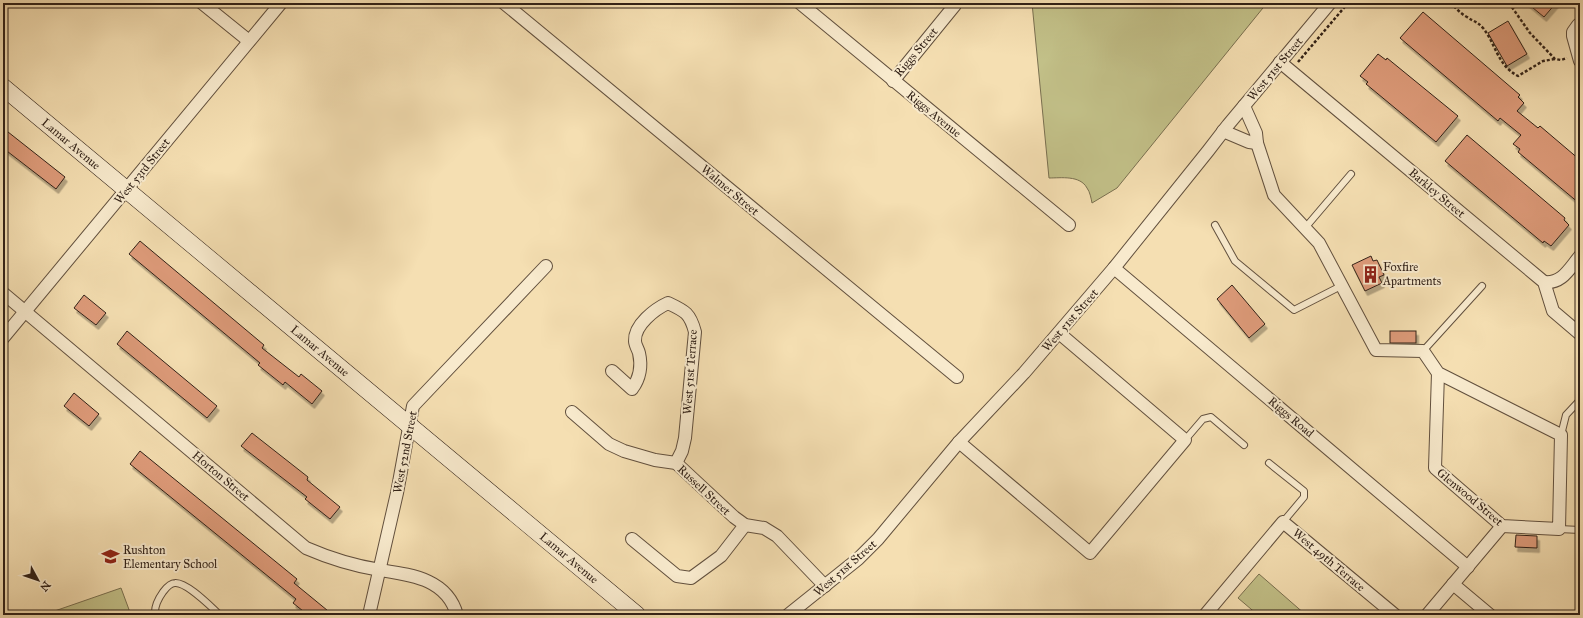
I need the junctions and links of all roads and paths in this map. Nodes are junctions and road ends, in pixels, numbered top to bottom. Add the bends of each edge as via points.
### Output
1 (202, 3) edge
2 (280, 3) edge
3 (504, 3) edge
4 (800, 3) edge
5 (1330, 3) edge
6 (1348, 3) edge
7 (1450, 3) edge
8 (1509, 3) edge
9 (955, 5) dead end
10 (1579, 23) edge
11 (249, 41) junction
12 (1555, 59) junction
13 (1575, 59) edge
14 (1280, 62) junction
15 (1298, 63) dead end
16 (893, 80) junction
17 (5, 92) edge
18 (1244, 106) junction
19 (1223, 131) junction
20 (1257, 143) junction
21 (1350, 174) dead end
22 (125, 190) junction
23 (1069, 225) dead end
24 (1215, 225) dead end
25 (1305, 228) junction
26 (1580, 256) edge
27 (546, 266) dead end
28 (1114, 268) junction
29 (1544, 282) junction
30 (1341, 286) junction
31 (1482, 286) dead end
32 (3, 293) edge
33 (26, 312) junction
34 (1059, 333) junction
35 (1580, 334) edge
36 (3, 338) edge
37 (1423, 351) junction
38 (612, 371) dead end
39 (1438, 373) junction
40 (957, 377) dead end
41 (1580, 400) edge
42 (572, 412) dead end
43 (410, 426) junction
44 (1561, 435) junction
45 (1185, 440) junction
46 (959, 442) junction
47 (1244, 445) dead end
48 (676, 463) junction
49 (1269, 463) dead end
50 (1283, 522) junction
51 (745, 525) junction
52 (1502, 526) junction
53 (1559, 529) junction
54 (1580, 530) edge
55 (632, 539) dead end
56 (1468, 567) junction
57 (380, 570) junction
58 (1453, 584) junction
59 (825, 586) junction
60 (155, 615) edge
61 (220, 615) edge
62 (369, 615) edge
63 (457, 615) edge
64 (637, 615) edge
65 (788, 615) edge
66 (1205, 615) edge
67 (1395, 615) edge
68 (1427, 615) edge
69 (1490, 615) edge

1 - 11 street
2 - 11 street, West 53rd Street
3 - 40 street, Walmer Street
4 - 16 street, Riggs Avenue
5 - 14 street, West 51st Street
6 - 15 path
7 - 12 path via 1467,18 1476,21 1509,71 1518,76 1543,62
8 - 12 path via 1530,33
9 - 16 street, Riggs Street
10 - 13 street via 1573,32
11 - 22 street, West 53rd Street
12 - 13 path
14 - 18 street, West 51st Street
14 - 29 street, Barkley Street
16 - 23 street, Riggs Avenue
17 - 22 street, Lamar Avenue
18 - 19 street, West 51st Street
18 - 20 street via 1256,133
19 - 20 street
19 - 28 street, West 51st Street
20 - 25 street via 1274,195
21 - 25 lane
22 - 33 street, West 53rd Street
22 - 43 street, Lamar Avenue
24 - 30 lane via 1235,261 1294,310
25 - 30 street via 1318,242
26 - 29 street via 1559,280 1553,283
27 - 43 street, West 52nd Street via 415,403
28 - 34 street, West 51st Street
28 - 56 street, Riggs Road
29 - 35 street via 1553,311
30 - 37 street via 1376,350
31 - 37 lane
32 - 33 street, Horton Street
33 - 36 street, West 53rd Street
33 - 57 street, Horton Street via 306,548 328,557
34 - 45 street
34 - 46 street, West 51st Street via 1020,379
37 - 39 street
38 - 48 street, West 51st Terrace via 632,389 638,380 641,365 635,341 637,331 646,317 657,308 668,303 682,309 691,319 694,332 685,438
39 - 44 street
39 - 52 street, Glenwood Street via 1435,468
41 - 44 lane via 1566,415
42 - 48 street, Russell Street via 609,444 655,460
43 - 57 street, West 52nd Street
43 - 64 street, Lamar Avenue
44 - 53 street
45 - 46 street via 1090,553
45 - 47 lane via 1203,419 1211,418
46 - 59 street, West 51st Street via 868,550
48 - 51 street, Russell Street
49 - 50 lane via 1304,491 1304,497
50 - 66 street, West 49th Terrace
50 - 67 street, West 49th Terrace
51 - 55 street via 721,556 691,578 677,576
51 - 59 street, Russell Street via 764,528 777,536
52 - 53 street, Glenwood Street
52 - 56 street
53 - 54 lane
56 - 58 street
57 - 62 street, West 52nd Street
57 - 63 street, Horton Street via 411,575 431,582 450,598
58 - 68 street
58 - 69 street
59 - 65 street, West 51st Street
60 - 61 lane via 156,602 169,585 180,583

